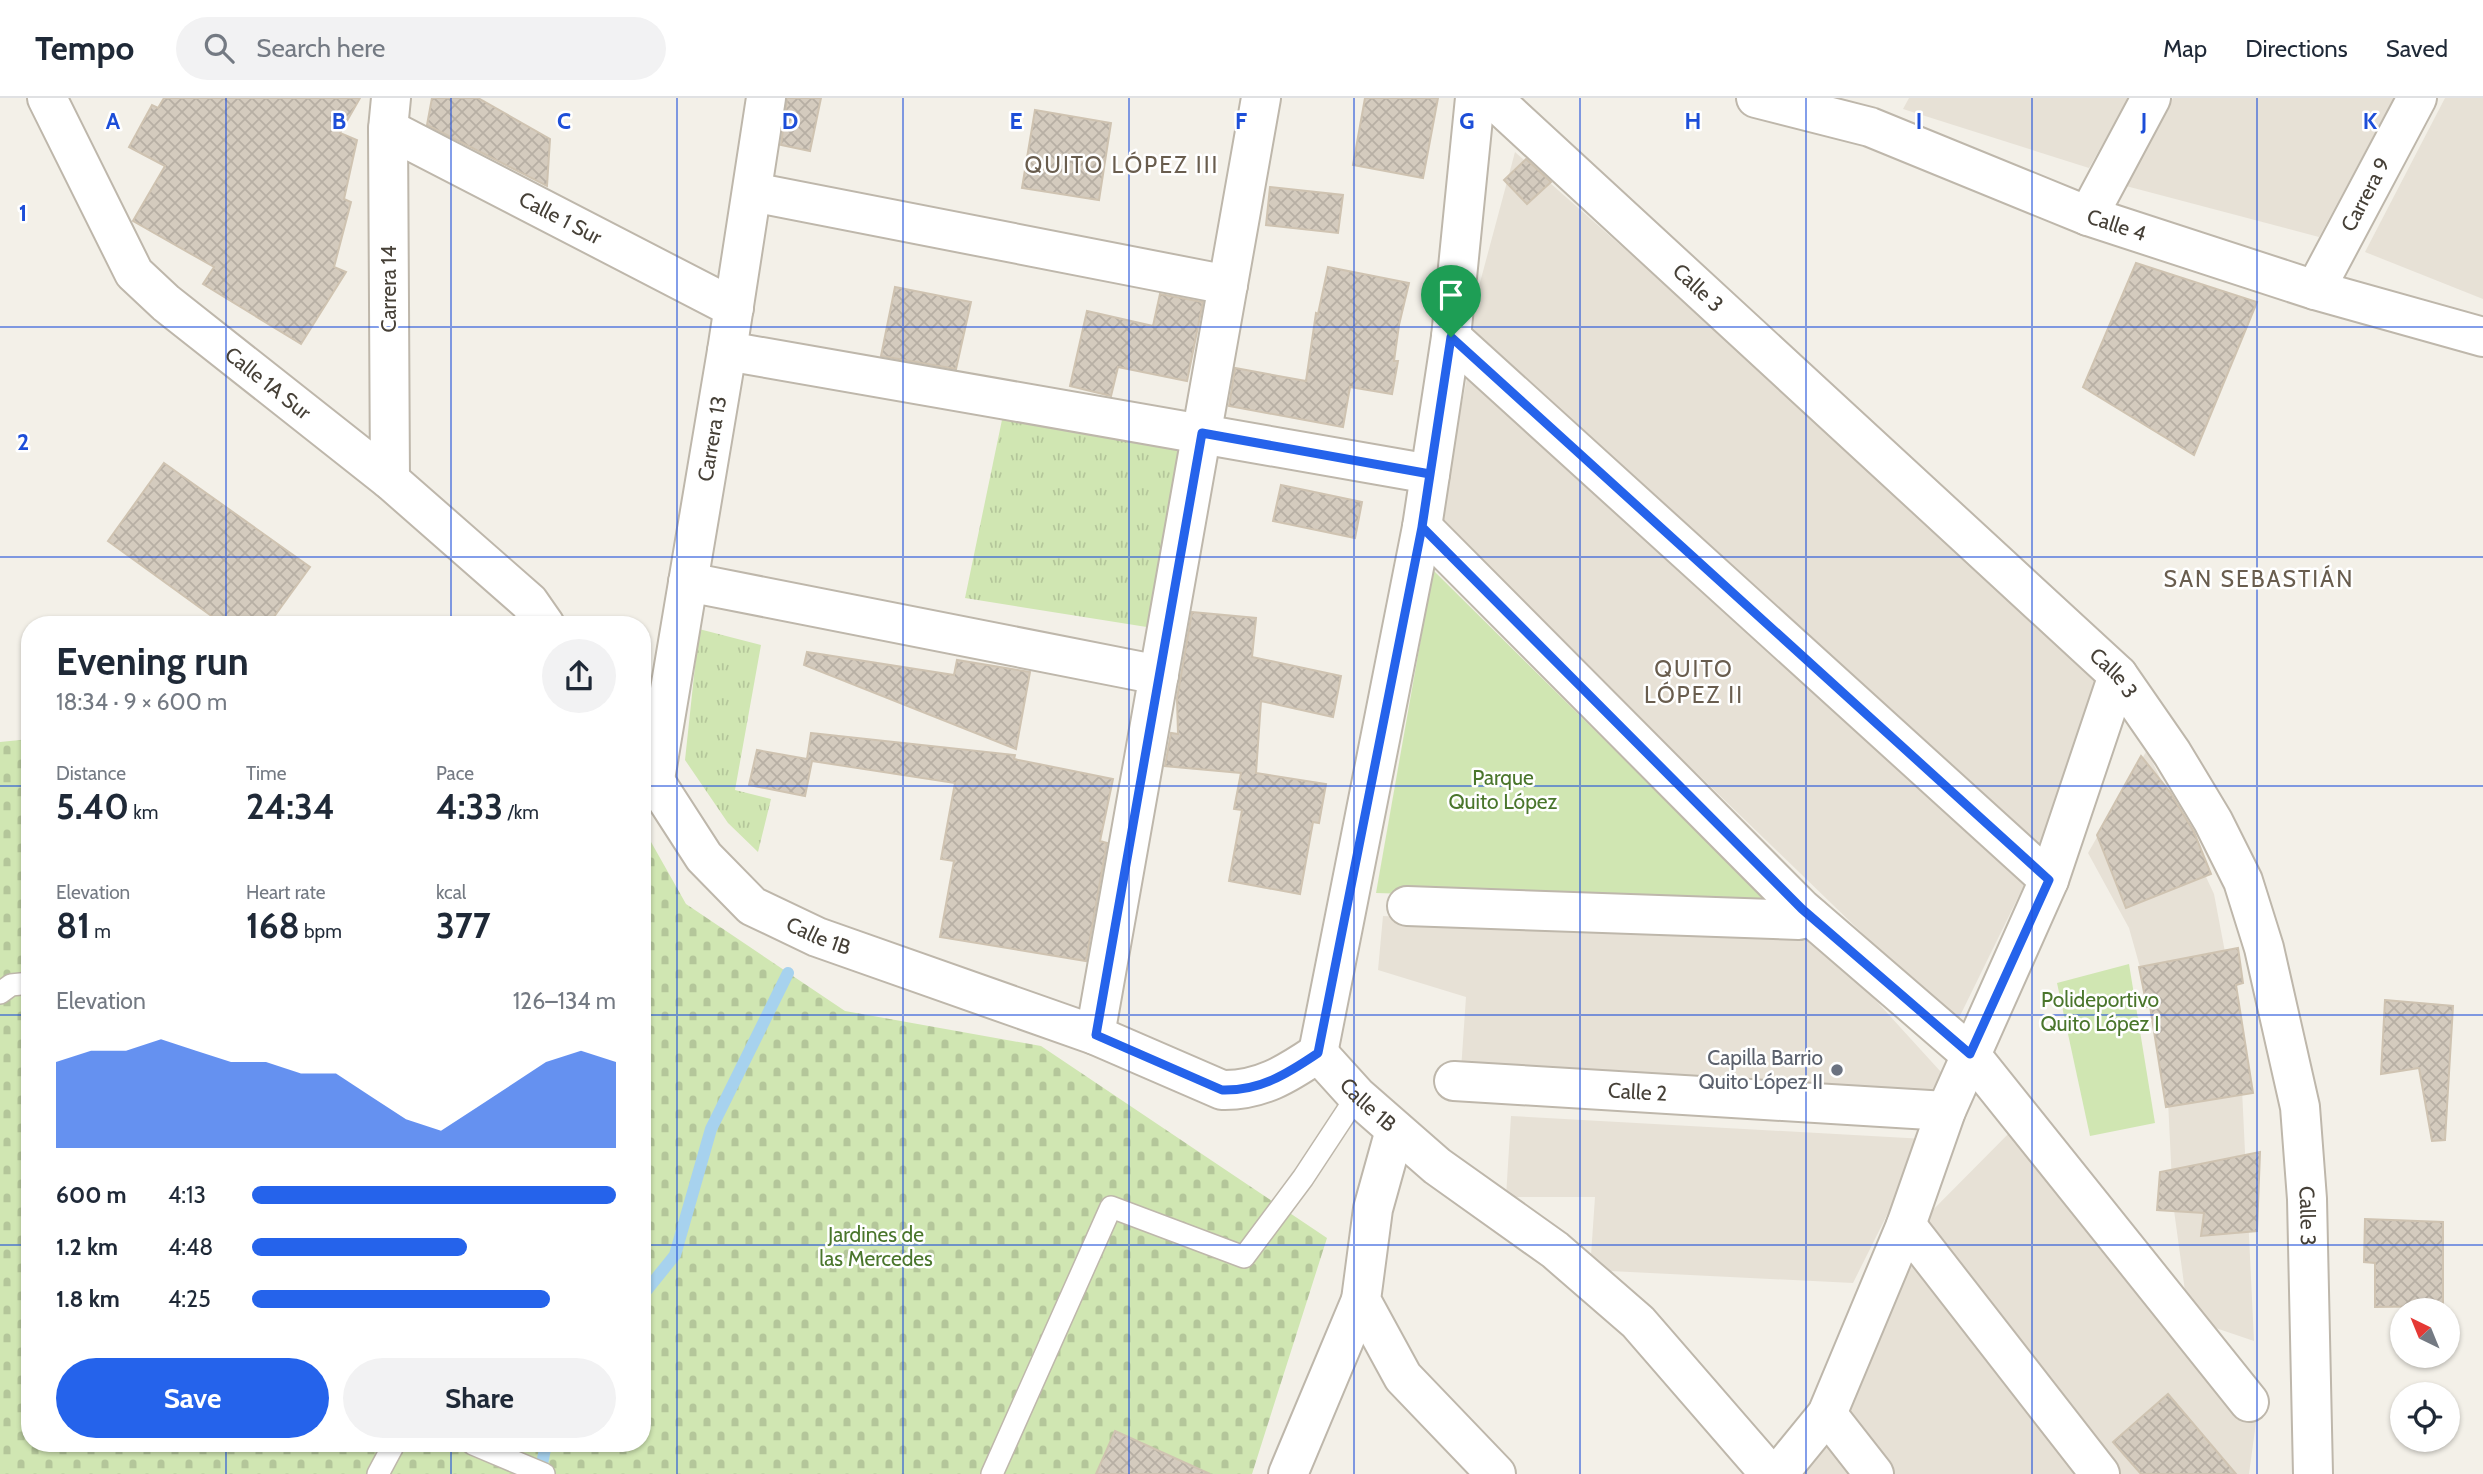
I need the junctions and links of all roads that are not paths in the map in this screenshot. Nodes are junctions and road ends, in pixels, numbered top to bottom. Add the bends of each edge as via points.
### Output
1 (47, 98) edge
2 (766, 98) edge
3 (1261, 98) edge
4 (1475, 98) edge
5 (1492, 98) edge
6 (1756, 98) edge
7 (2151, 98) edge
8 (2417, 98) edge
9 (1877, 112) edge
10 (389, 113) edge
11 (752, 192) junction
12 (2088, 216) junction
13 (1228, 285) junction
14 (2315, 290) junction
15 (734, 308) junction
16 (1451, 337) junction
17 (2483, 337) edge
18 (727, 351) junction
19 (1202, 433) junction
20 (1430, 474) junction
21 (390, 480) junction
22 (1422, 527) junction
23 (688, 582) junction
24 (539, 616) edge
25 (1159, 675) junction
26 (2118, 675) junction
27 (651, 760) edge
28 (651, 773) edge
29 (2049, 880) junction
30 (1407, 906) dead end
31 (1810, 916) junction
32 (21, 984) edge
33 (0, 993) edge
34 (1096, 1035) junction
35 (1318, 1053) junction
36 (1970, 1054) junction
37 (1454, 1081) dead end
38 (1357, 1096) junction
39 (1947, 1111) junction
40 (1395, 1130) junction
41 (1906, 1226) junction
42 (1361, 1300) junction
43 (2249, 1402) dead end
44 (1828, 1414) junction
45 (390, 1452) edge
46 (492, 1452) edge
47 (378, 1474) edge
48 (544, 1474) edge
49 (992, 1474) edge
50 (1287, 1474) edge
51 (1496, 1474) edge
52 (1770, 1474) edge
53 (1778, 1474) edge
54 (1874, 1474) edge
55 (2100, 1474) edge
56 (2313, 1474) edge

1 - 21 street, Calle 1A Sur via 134,273
2 - 11 street, Carrera 13
3 - 13 street
4 - 16 street
5 - 26 street, Calle 3
6 - 9 street, Calle 4
7 - 12 street
8 - 14 street, Carrera 9
9 - 12 street, Calle 4
10 - 15 street, Calle 1 Sur
10 - 21 street, Carrera 14
11 - 13 street
11 - 15 street, Carrera 13
12 - 14 street, Calle 4
13 - 19 street
14 - 17 street, Calle 4
15 - 18 street, Carrera 13
16 - 20 street
16 - 29 street
18 - 19 street
18 - 23 street, Carrera 13
19 - 20 street
19 - 25 street
20 - 22 street
21 - 24 street, Calle 1A Sur via 529,602
22 - 31 street
22 - 35 street
23 - 25 street
23 - 27 street, Carrera 13
25 - 34 street
26 - 29 street
26 - 56 street, Calle 3 via 2213,821 2243,881 2264,948 2300,1107 2307,1199
28 - 34 street, Calle 1B via 704,857 752,906 817,937
29 - 36 street
30 - 31 street via 1799,920
31 - 36 street
32 - 33 lane
34 - 35 street, Calle 1B via 1222,1090 1263,1085
35 - 38 street, Calle 1B
36 - 39 street
36 - 43 street
37 - 39 street, Calle 2
38 - 40 street, Calle 1B
38 - 49 lane via 1244,1257 1111,1207
39 - 41 street
40 - 42 street via 1373,1209
40 - 52 street, Calle 1B via 1437,1166 1555,1250 1638,1322
41 - 44 street
41 - 55 street
42 - 50 street
42 - 51 street via 1403,1377
44 - 53 street
44 - 54 street
45 - 47 lane
46 - 48 lane

